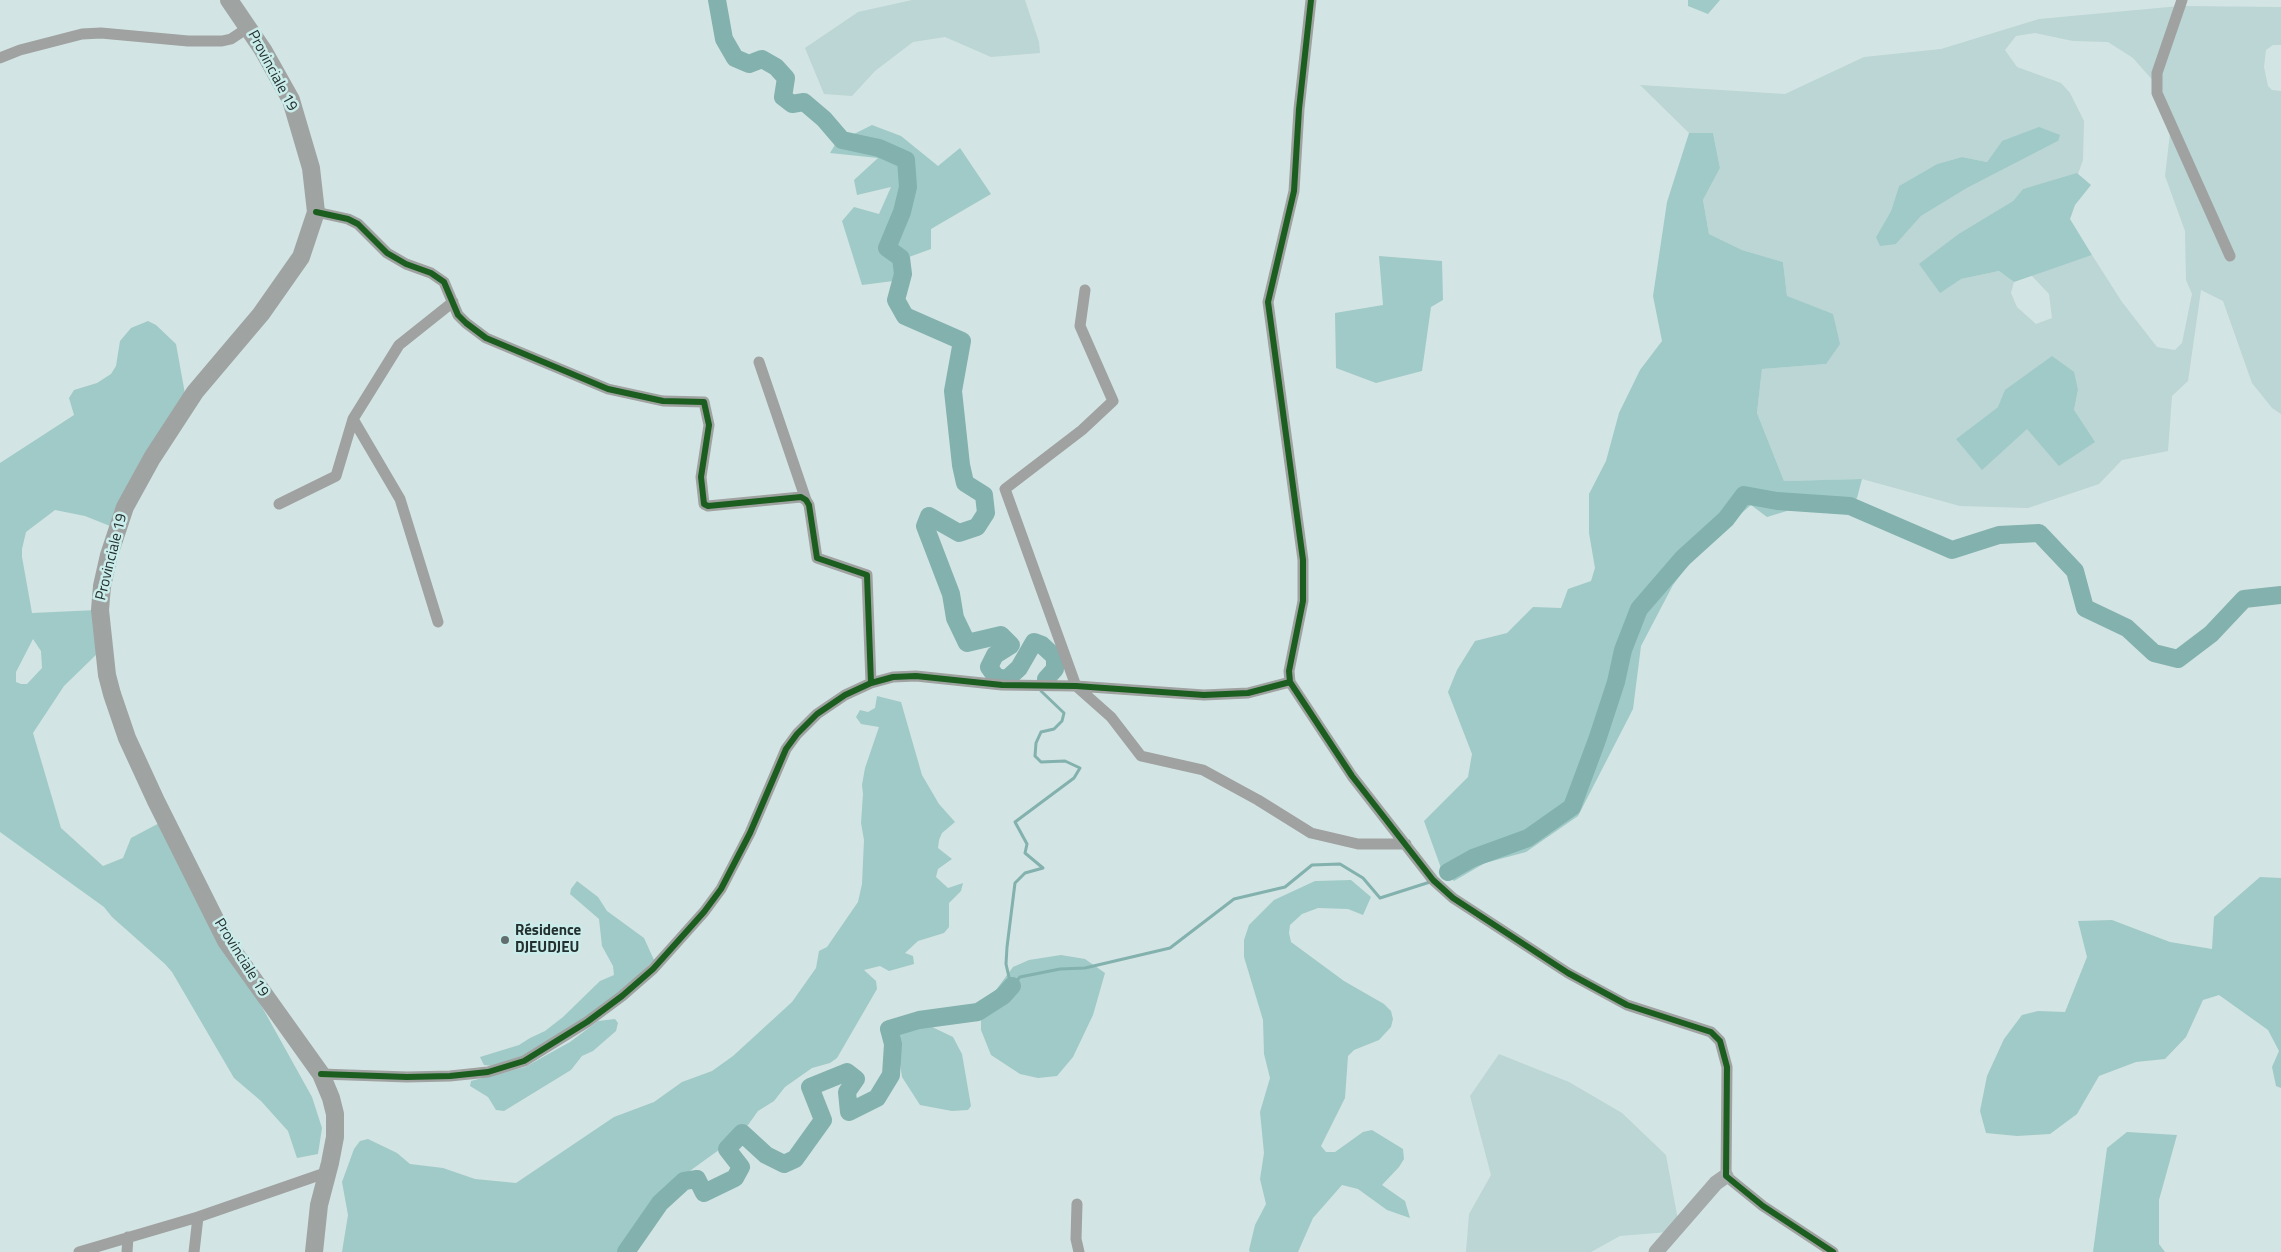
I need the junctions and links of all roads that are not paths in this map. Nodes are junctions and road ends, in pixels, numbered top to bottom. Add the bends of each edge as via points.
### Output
1 (229, 0) edge
2 (1311, 0) edge
3 (2182, 0) edge
4 (249, 27) junction
5 (0, 58) edge
6 (316, 212) junction
7 (2230, 256) dead end
8 (1085, 290) dead end
9 (453, 302) junction
10 (759, 362) dead end
11 (353, 419) junction
12 (806, 500) junction
13 (280, 504) dead end
14 (438, 622) dead end
15 (1290, 682) junction
16 (871, 683) junction
17 (1076, 686) junction
18 (1406, 844) junction
19 (321, 1074) junction
20 (328, 1172) junction
21 (1726, 1176) junction
22 (1077, 1204) dead end
23 (198, 1217) junction
24 (128, 1238) junction
25 (80, 1252) edge
26 (126, 1252) edge
27 (194, 1252) edge
28 (314, 1252) edge
29 (1079, 1252) edge
30 (1656, 1252) edge
31 (1833, 1252) edge

1 - 4 main road, Provinciale 19
2 - 15 street via 1294,191 1268,302 1303,560 1303,601 1289,672
3 - 7 street via 2157,73 2157,93
4 - 5 street via 222,41 82,34
4 - 6 main road, Provinciale 19 via 290,100 311,168
6 - 9 street via 358,224 387,253 444,282
6 - 19 main road, Provinciale 19 via 301,257 261,314 195,392 125,506 109,556 100,610 112,694 127,738 156,801 226,941
8 - 17 street via 1080,326 1114,401 1006,489
9 - 11 street via 400,345
9 - 12 street via 458,315 486,338 608,389 663,400 704,402 708,425 701,477 704,504 801,497
10 - 12 street
11 - 13 street via 336,476
11 - 14 street via 400,499
12 - 16 street via 817,558 867,575
15 - 17 street via 1248,693 1204,695
15 - 18 street via 1352,776
16 - 17 street via 893,677 916,676 1002,685
16 - 19 street via 817,714 797,734 786,749 721,889 653,968 587,1022 524,1061 488,1072 407,1077
17 - 18 street via 1111,717 1141,756 1203,770 1311,833 1358,844
18 - 21 street via 1433,880 1453,898 1568,973 1627,1005 1711,1032 1720,1041 1727,1067
19 - 20 main road, Provinciale 19 via 335,1114
20 - 23 street
20 - 28 main road, Provinciale 19 via 319,1205
21 - 30 street via 1716,1183
21 - 31 street via 1763,1206
22 - 29 street
23 - 24 street
23 - 27 street
24 - 25 street
24 - 26 street

